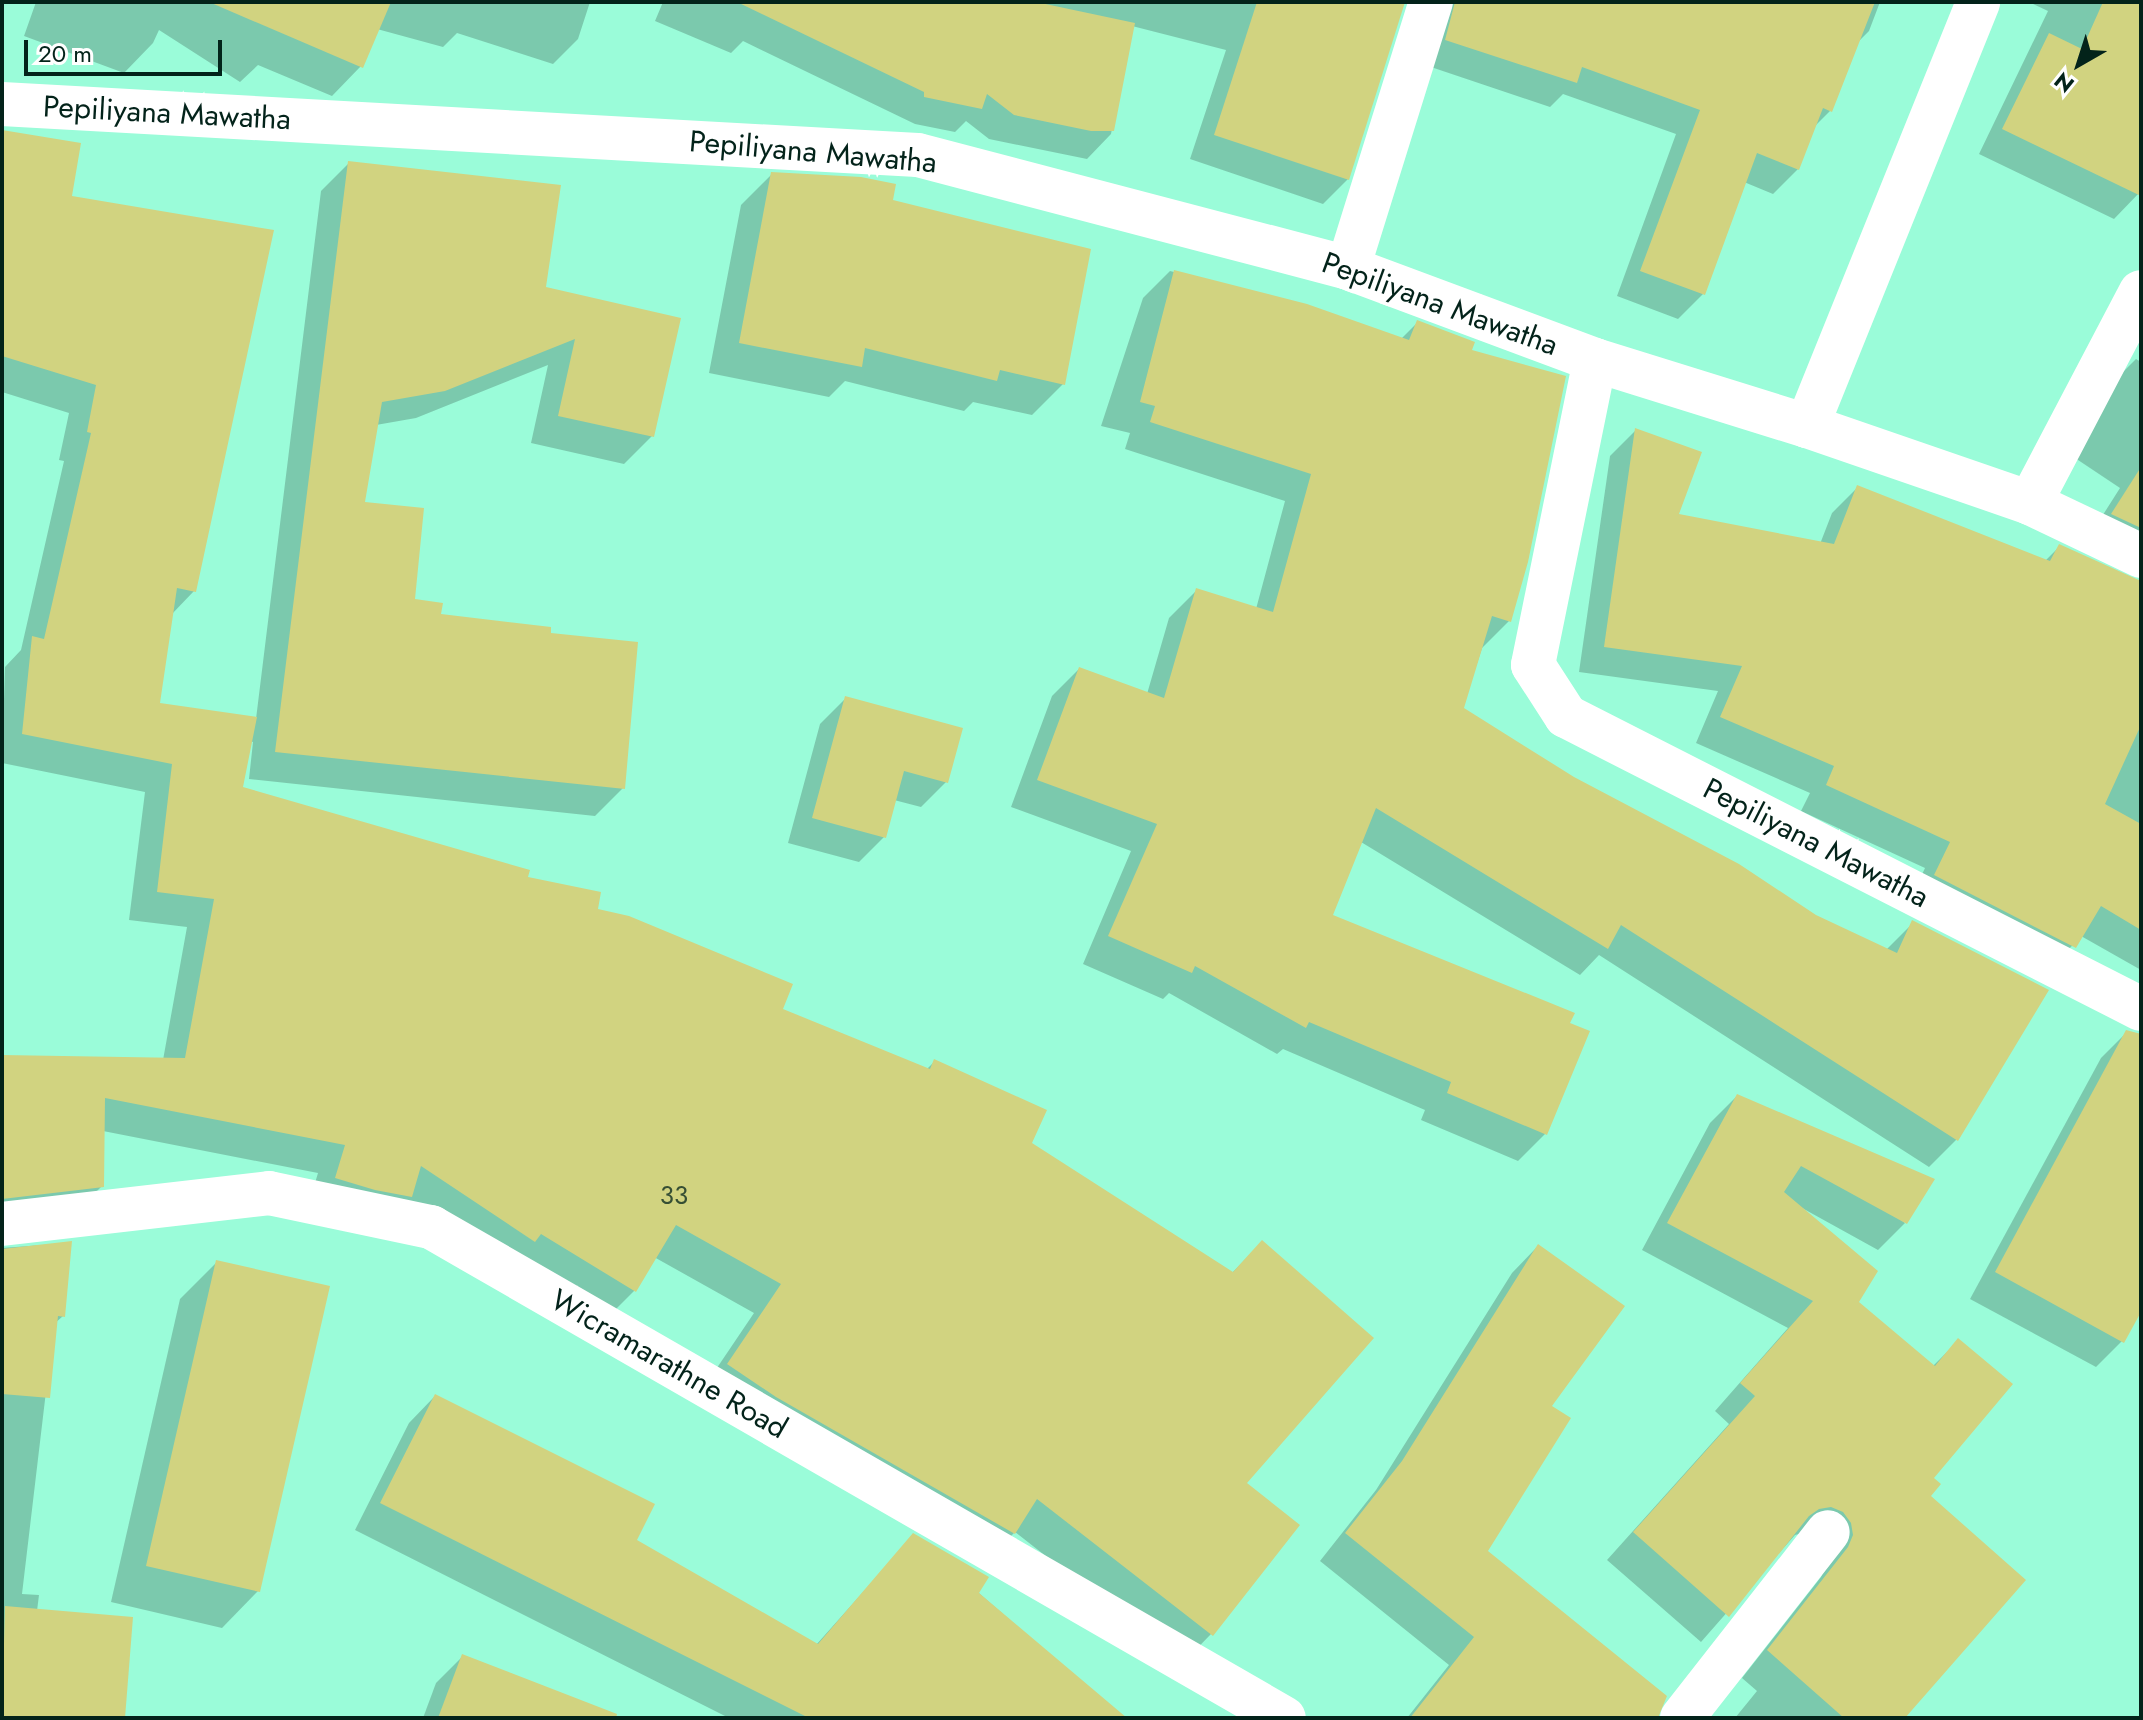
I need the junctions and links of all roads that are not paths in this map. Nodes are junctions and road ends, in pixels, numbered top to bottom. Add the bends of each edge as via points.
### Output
1 (1431, 2) edge
2 (1978, 2) edge
3 (2, 104) edge
4 (1348, 268) junction
5 (2141, 292) edge
6 (1595, 360) junction
7 (1807, 426) junction
8 (2030, 503) junction
9 (2141, 556) edge
10 (2141, 1009) edge
11 (2, 1224) edge
12 (1828, 1532) dead end
13 (1284, 1718) edge
14 (1682, 1718) edge

1 - 4 street
2 - 7 street
3 - 4 street, Pepiliyana Mawatha via 918,155
4 - 6 street, Pepiliyana Mawatha
5 - 8 street
6 - 7 street, Pepiliyana Mawatha
6 - 10 street, Pepiliyana Mawatha via 1533,665 1566,716
7 - 8 street, Pepiliyana Mawatha
8 - 9 street, Pepiliyana Mawatha
11 - 13 street, Wicramarathne Road via 269,1193 431,1227
12 - 14 street

